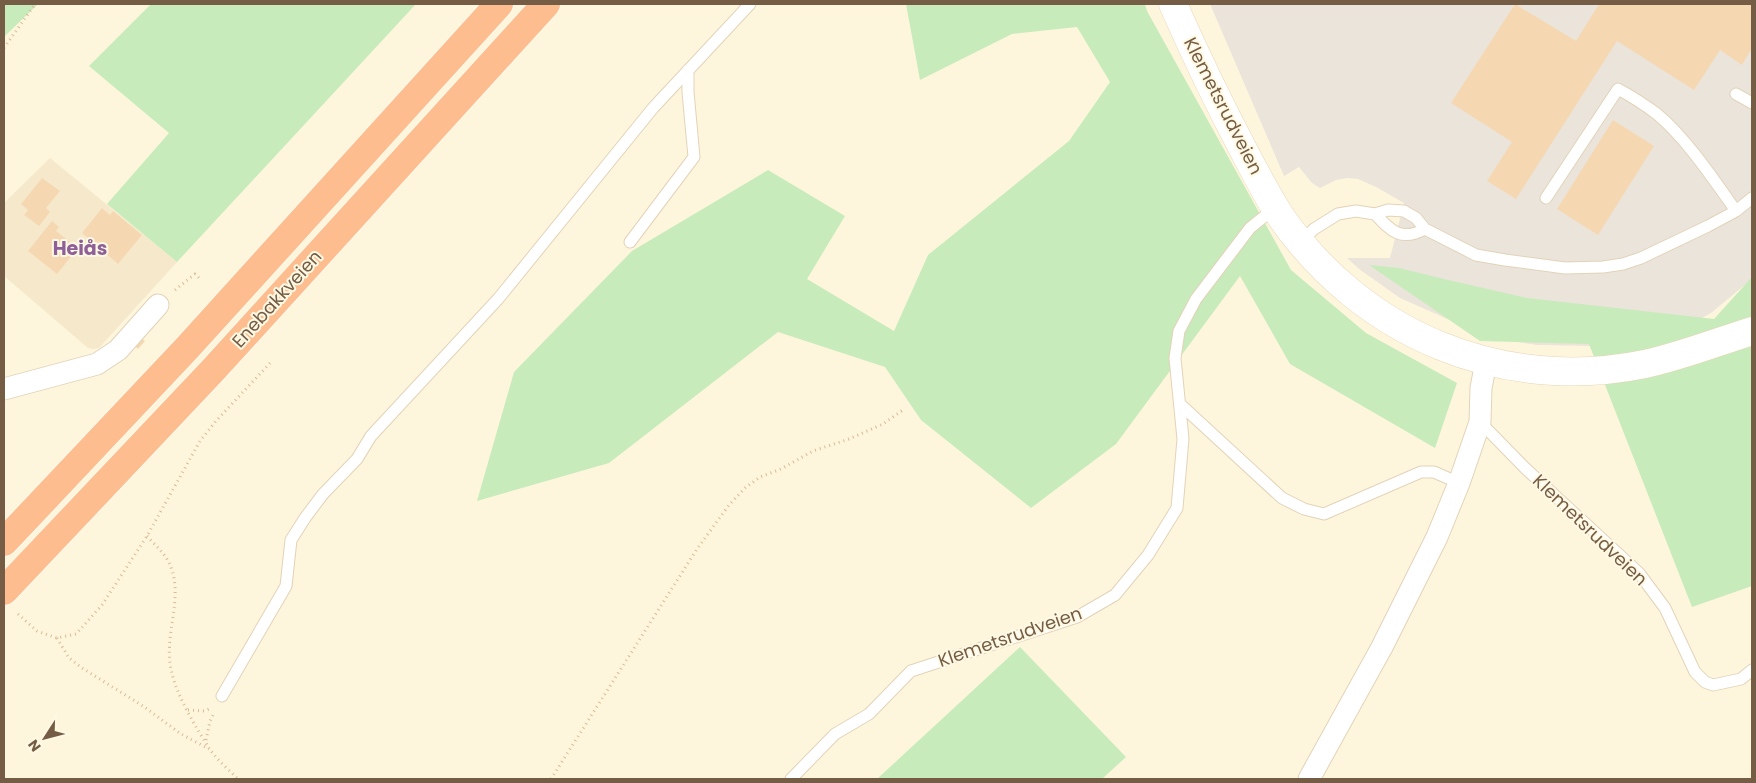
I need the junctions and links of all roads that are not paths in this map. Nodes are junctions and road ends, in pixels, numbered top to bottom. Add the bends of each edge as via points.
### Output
1 (498, 4) edge
2 (546, 4) edge
3 (750, 4) edge
4 (1173, 4) edge
5 (688, 70) junction
6 (1736, 94) dead end
7 (1752, 103) edge
8 (1546, 198) dead end
9 (1752, 198) edge
10 (1276, 208) junction
11 (1736, 211) junction
12 (1375, 214) junction
13 (1424, 229) junction
14 (630, 242) dead end
15 (1300, 242) junction
16 (158, 305) road end
17 (1752, 331) edge
18 (1486, 362) junction
19 (4, 390) edge
20 (1181, 405) junction
21 (1480, 422) junction
22 (1459, 483) junction
23 (4, 542) edge
24 (11, 602) edge
25 (1752, 670) edge
26 (220, 701) road end
27 (792, 779) edge
28 (1309, 779) edge

1 - 23 highway, Enebakkveien via 187,348
2 - 24 highway, Enebakkveien via 213,370 23,572
3 - 5 lane
4 - 10 street, Klemetsrudveien via 1226,118
5 - 14 lane via 694,157
5 - 26 lane via 594,179 498,299 371,436 356,459 305,518 291,540 286,586
6 - 7 lane
8 - 11 lane via 1618,89 1672,129
9 - 11 lane
10 - 15 street, Klemetsrudveien
10 - 20 lane, Klemetsrudveien via 1250,228 1196,298 1179,330 1175,358
11 - 13 lane via 1642,258 1603,267 1565,268 1476,255
12 - 13 lane via 1388,210 1404,212 1416,218
12 - 13 lane via 1397,234 1414,235
12 - 15 lane via 1356,211 1338,214
15 - 18 street, Klemetsrudveien via 1349,292 1375,311 1422,338
16 - 19 street via 118,350 97,364
17 - 18 street, Klemetsrudveien via 1645,364 1620,367 1558,371 1521,369
18 - 21 street
20 - 22 lane via 1282,498 1304,509 1324,514 1421,472 1434,472
20 - 27 lane, Klemetsrudveien via 1184,439 1177,508 1148,555 1115,595 1077,617 911,670 869,714 836,734
21 - 22 street
21 - 25 lane, Klemetsrudveien via 1639,573 1665,608 1695,672 1705,682 1713,685 1740,679
22 - 28 street via 1437,537 1386,639

